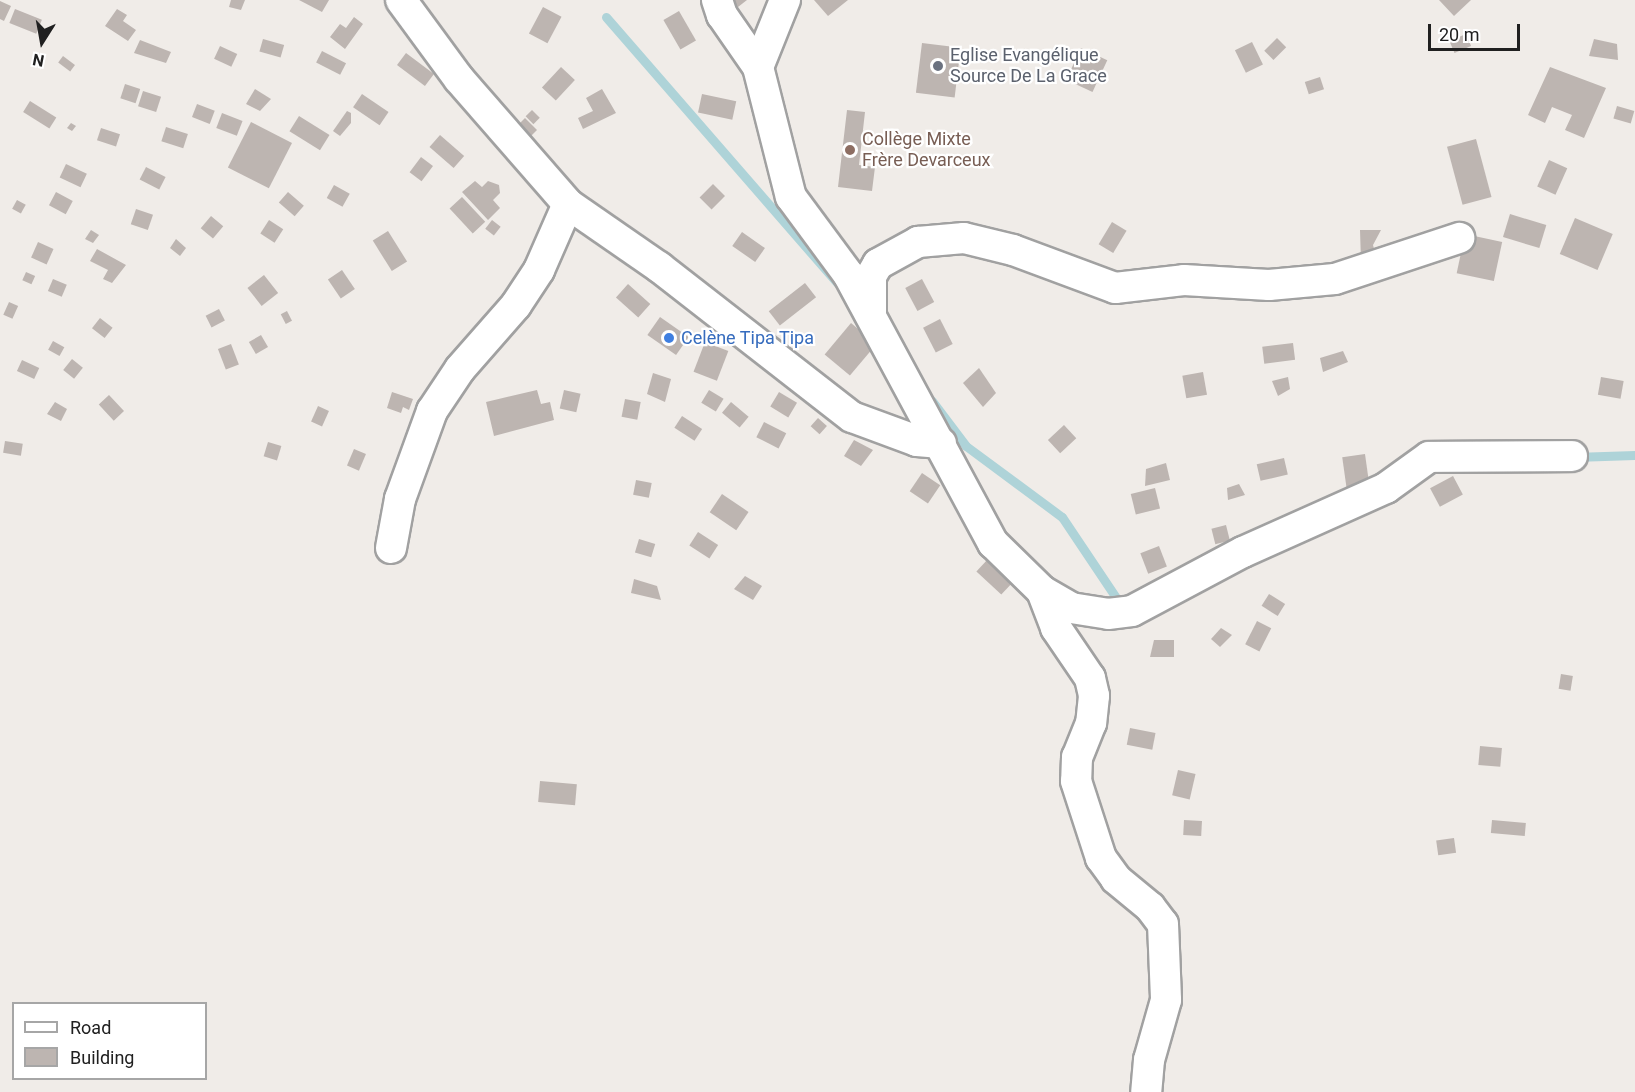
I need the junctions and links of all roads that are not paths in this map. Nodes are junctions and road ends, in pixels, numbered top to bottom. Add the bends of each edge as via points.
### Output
1 (401, 0) edge
2 (717, 0) edge
3 (785, 0) edge
4 (758, 67) junction
5 (568, 204) junction
6 (1459, 238) dead end
7 (870, 315) junction
8 (940, 443) junction
9 (1572, 456) dead end
10 (391, 548) dead end
11 (1042, 591) junction
12 (1146, 1092) edge

1 - 5 street via 459,79
2 - 4 street via 722,15
3 - 4 street
4 - 7 street via 791,197 848,274
5 - 8 street via 659,267 852,417 917,441
5 - 10 street via 539,270 516,305 460,369 432,411 400,499
6 - 7 street via 1335,279 1269,285 1184,280 1115,288 1013,250 964,238 918,242 878,264 871,276
7 - 8 street
8 - 11 street via 993,543
9 - 11 street via 1429,457 1386,488 1243,552 1132,611 1108,614 1071,608
11 - 12 street via 1056,628 1090,678 1094,696 1090,723 1077,757 1076,781 1101,858 1116,879 1150,907 1163,924 1166,1000 1149,1060

